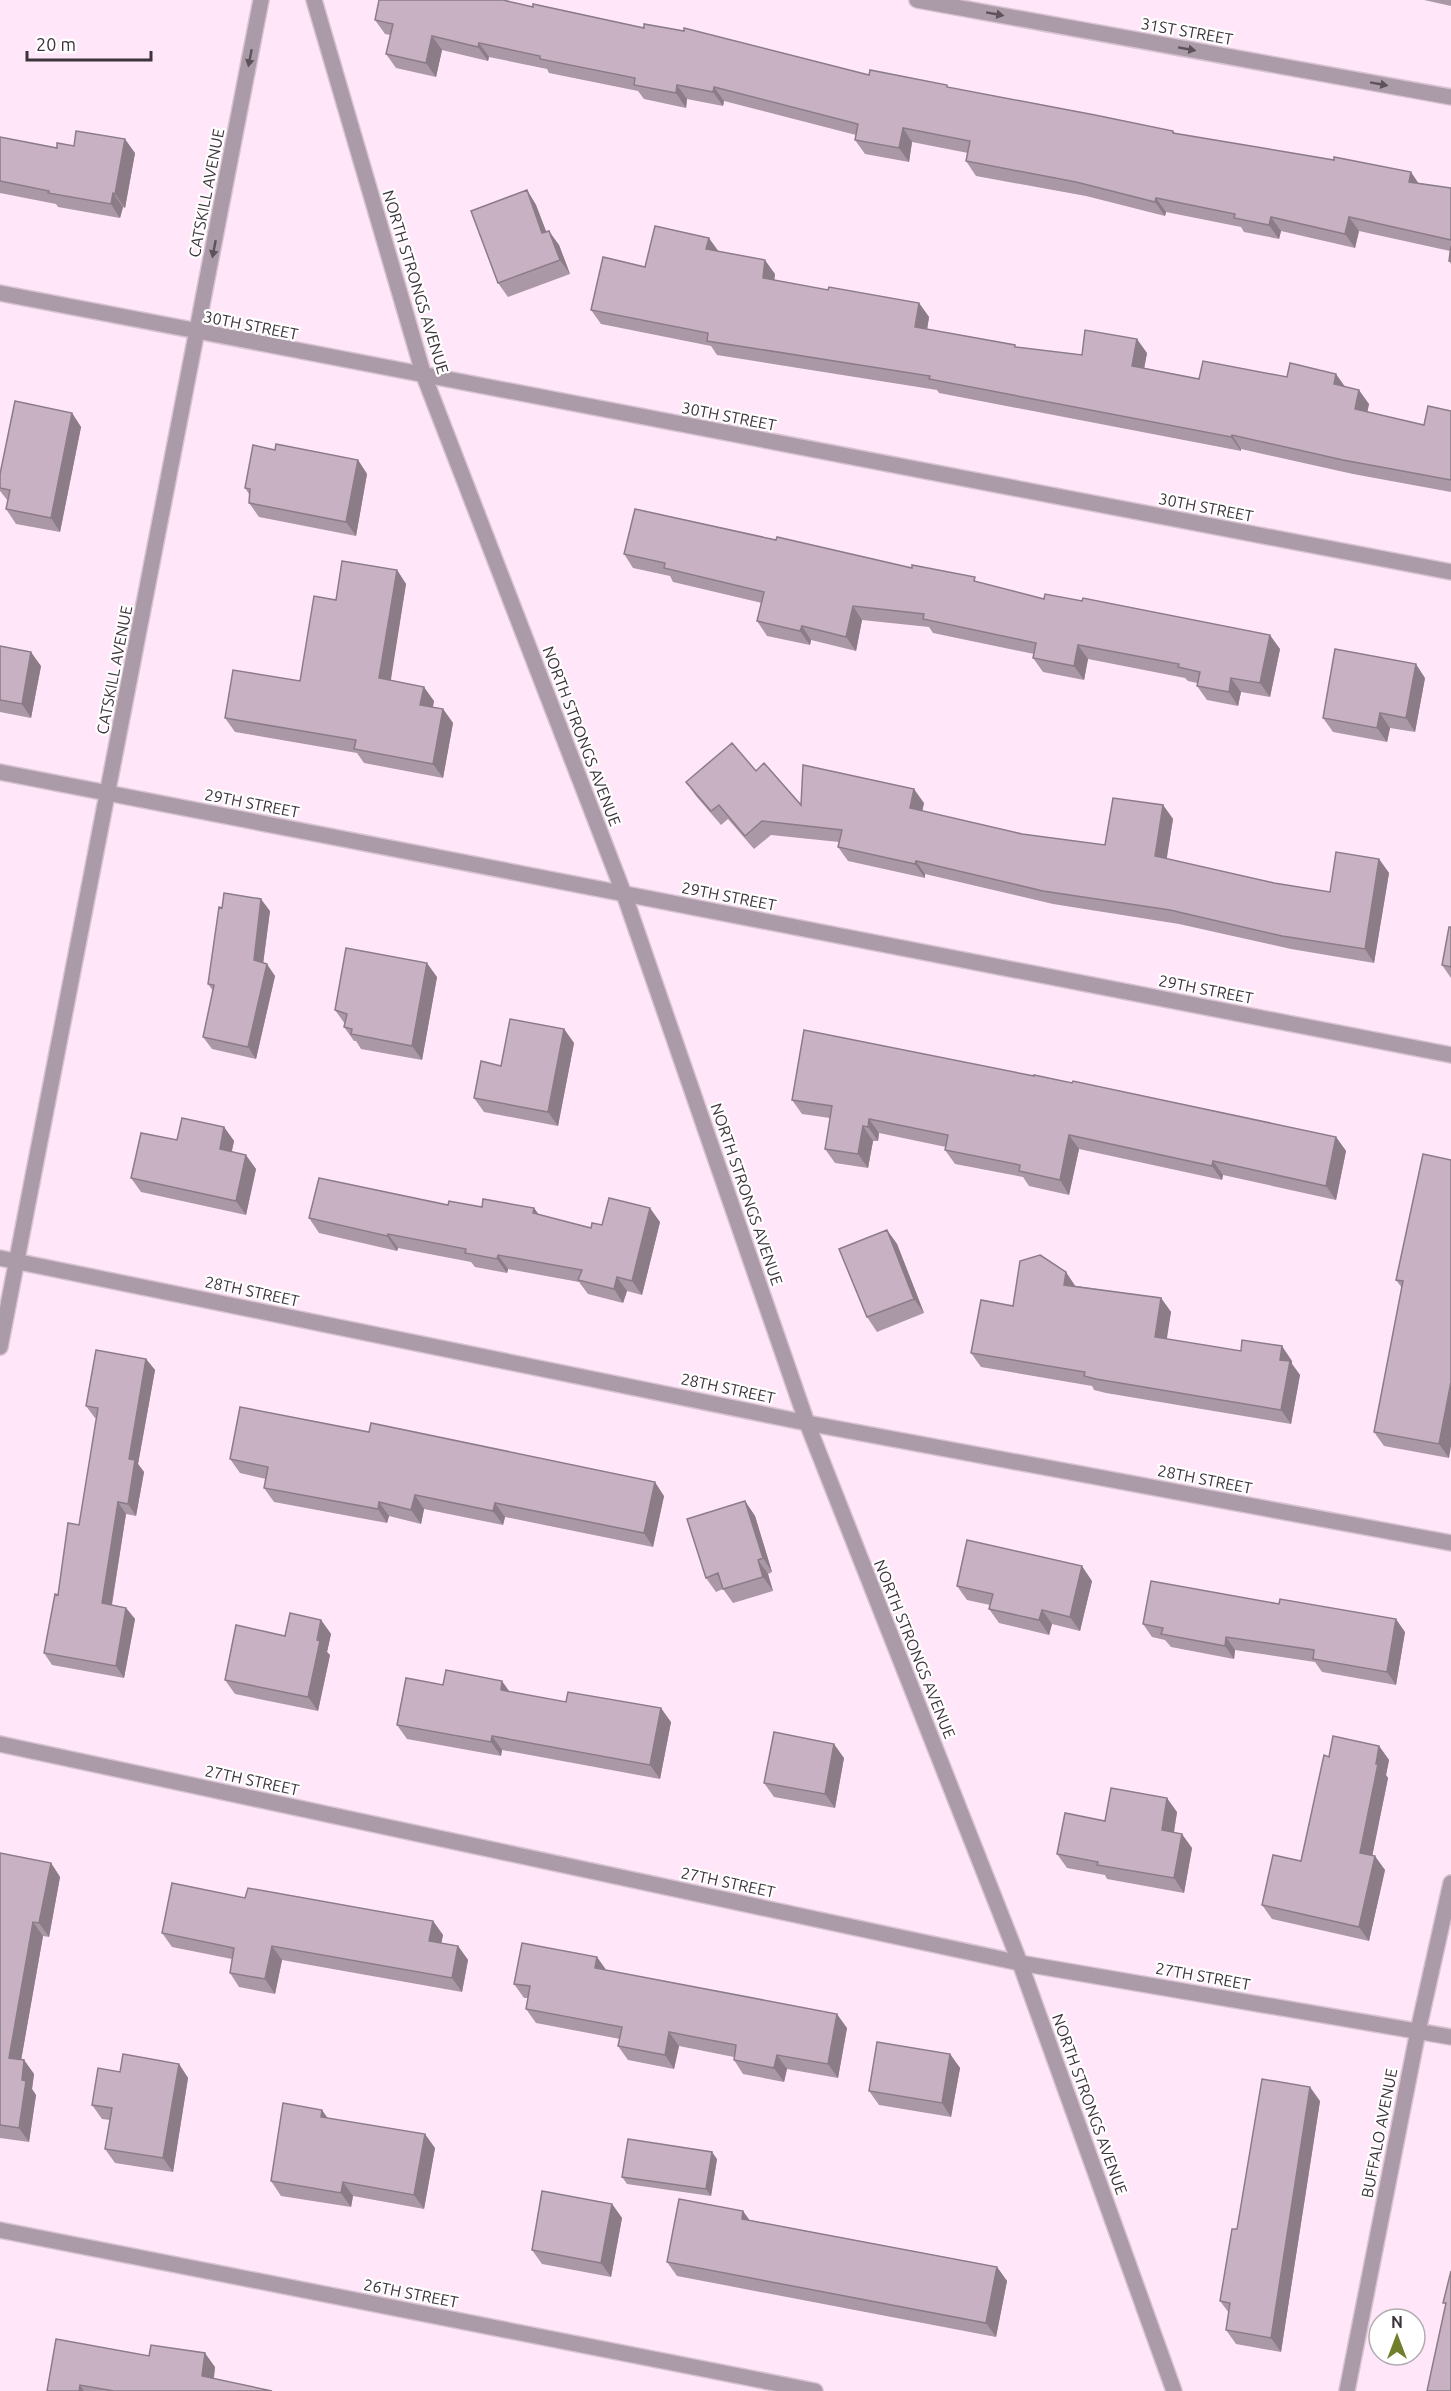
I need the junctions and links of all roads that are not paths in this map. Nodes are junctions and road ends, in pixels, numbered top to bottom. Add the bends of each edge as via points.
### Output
1 (261, 0) edge
2 (314, 0) edge
3 (917, 0) edge
4 (1451, 97) edge
5 (0, 293) edge
6 (198, 333) junction
7 (424, 376) junction
8 (1451, 572) edge
9 (0, 772) edge
10 (108, 793) junction
11 (624, 894) junction
12 (1451, 1056) edge
13 (0, 1258) edge
14 (17, 1261) junction
15 (0, 1347) edge
16 (807, 1423) junction
17 (1451, 1543) edge
18 (0, 1744) edge
19 (1451, 1883) edge
20 (1020, 1963) junction
21 (1418, 2031) junction
22 (1451, 2037) edge
23 (0, 2230) edge
24 (814, 2391) edge
25 (1174, 2391) edge
26 (1347, 2391) edge

1 -> 6 street, CATSKILL AVENUE
2 - 7 street, NORTH STRONGS AVENUE
3 -> 4 street, 31ST STREET
5 - 6 street, 30TH STREET
6 - 7 street, 30TH STREET
6 - 10 street, CATSKILL AVENUE
7 - 8 street, 30TH STREET
7 - 11 street, NORTH STRONGS AVENUE
9 - 10 street, 29TH STREET
10 - 11 street, 29TH STREET
10 - 14 street, CATSKILL AVENUE
11 - 12 street, 29TH STREET
11 - 16 street, NORTH STRONGS AVENUE
13 - 14 street, 28TH STREET
14 - 15 street, CATSKILL AVENUE
14 - 16 street, 28TH STREET
16 - 17 street, 28TH STREET
16 - 20 street, NORTH STRONGS AVENUE
18 - 20 street, 27TH STREET
19 - 21 street, BUFFALO AVENUE
20 - 21 street, 27TH STREET
20 - 25 street, NORTH STRONGS AVENUE
21 - 22 street, 27TH STREET
21 - 26 street, BUFFALO AVENUE
23 - 24 street, 26TH STREET

